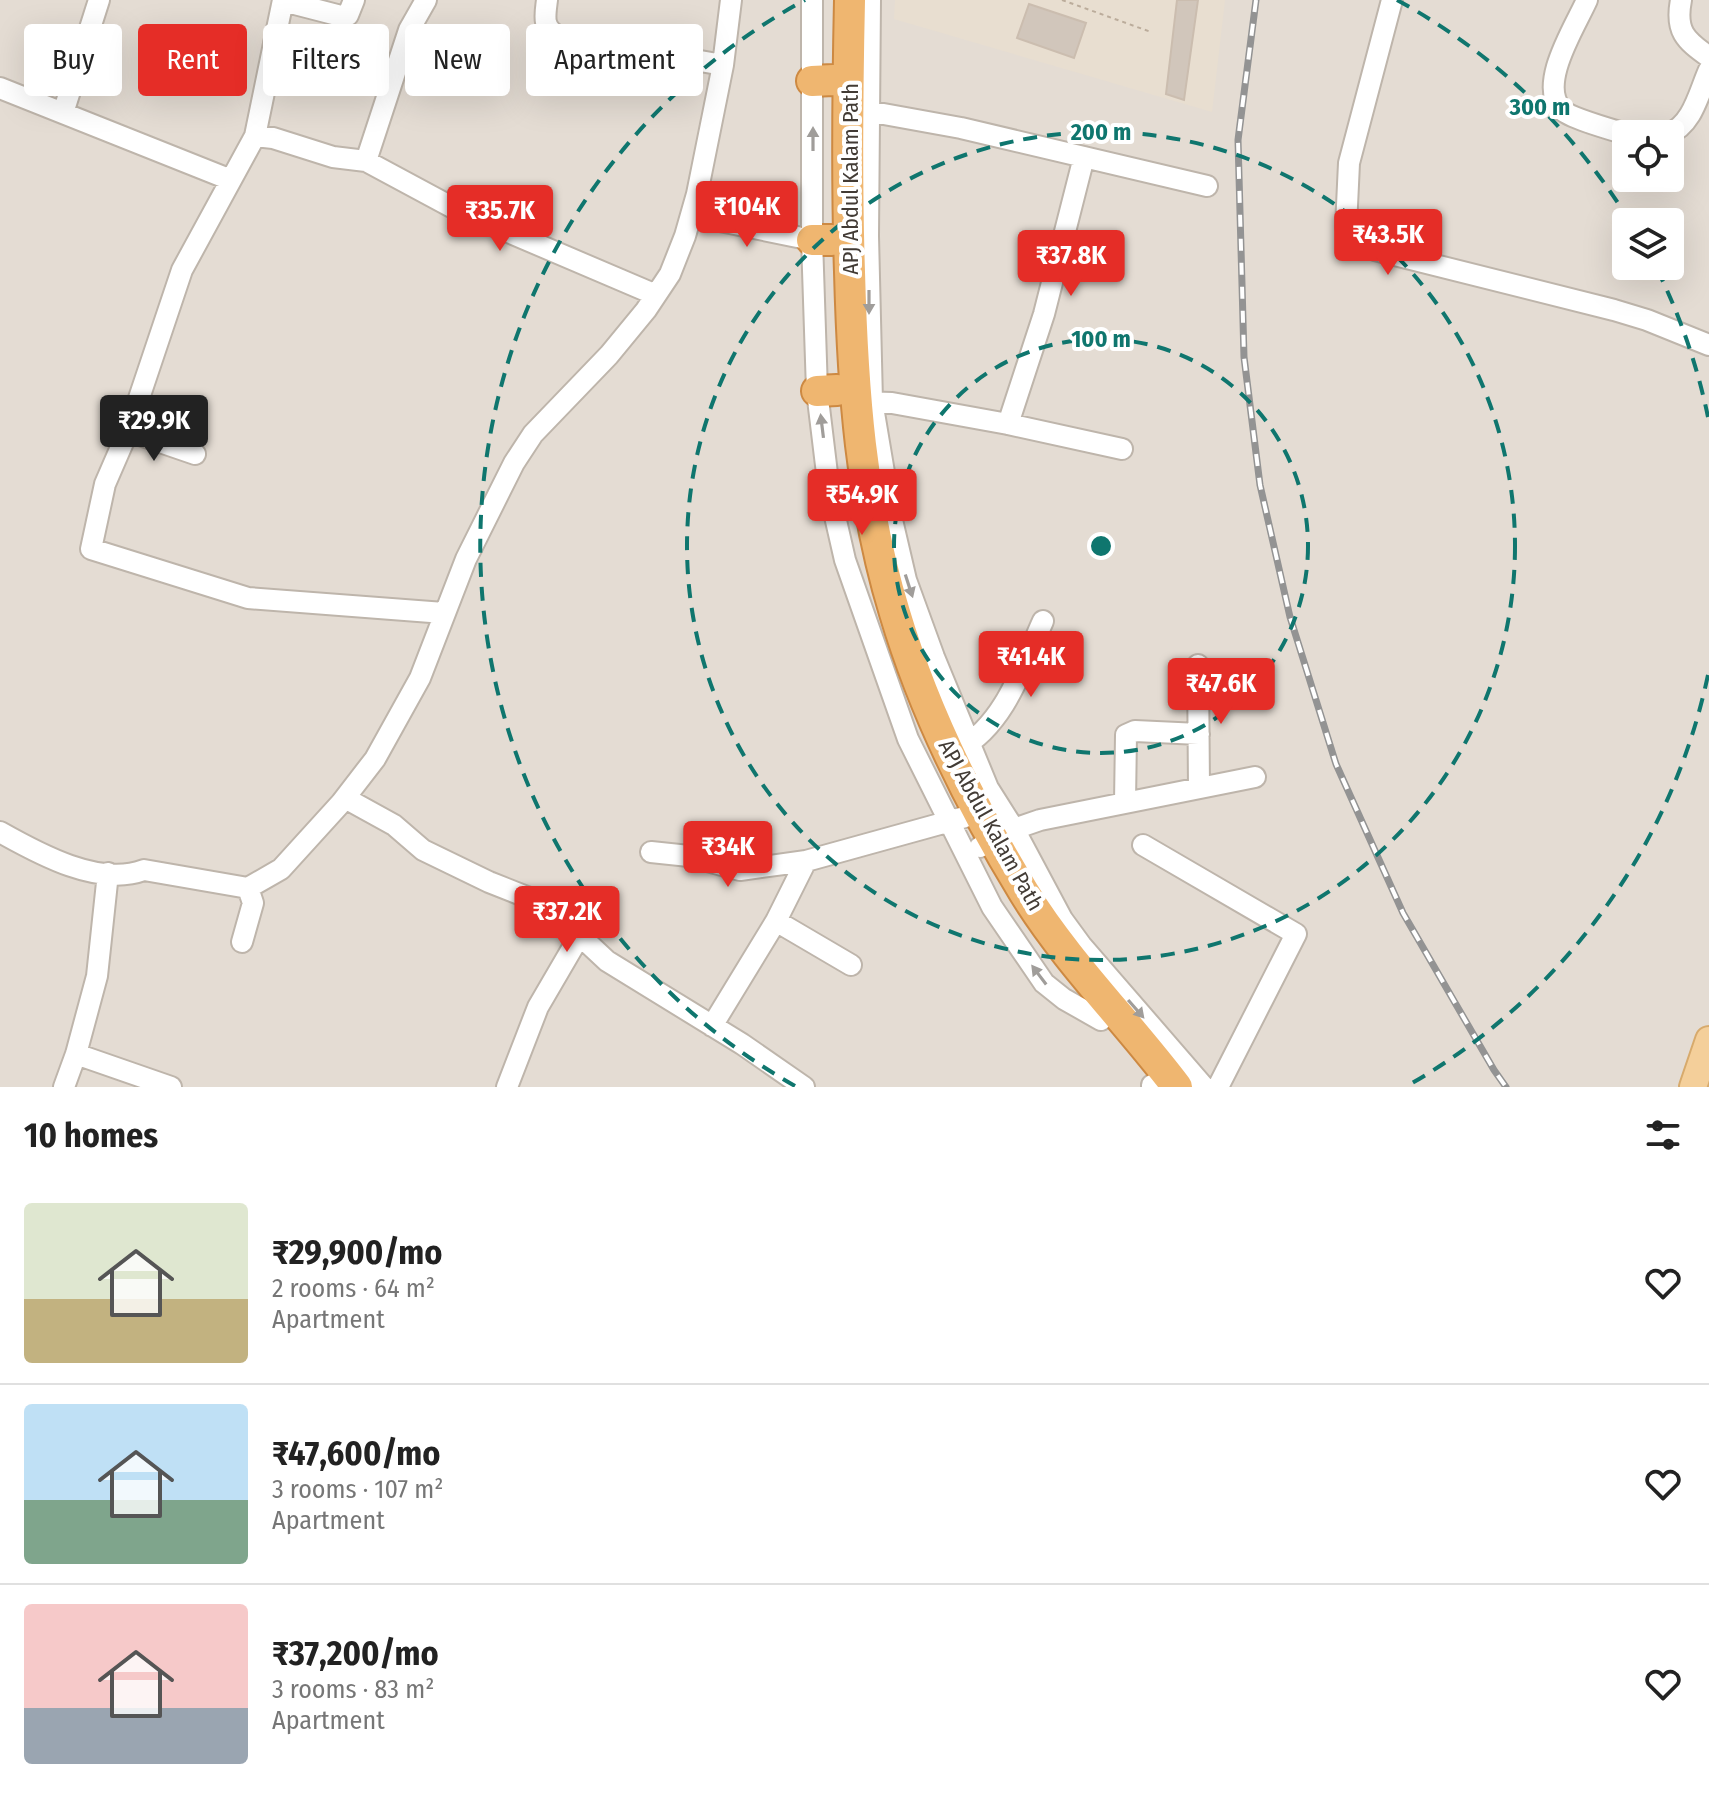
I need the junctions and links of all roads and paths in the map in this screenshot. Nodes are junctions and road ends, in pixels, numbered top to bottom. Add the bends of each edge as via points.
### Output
1 (99, 0) edge
2 (283, 0) edge
3 (354, 0) edge
4 (426, 0) edge
5 (547, 0) edge
6 (731, 0) edge
7 (812, 0) edge
8 (834, 0) edge
9 (850, 0) edge
10 (870, 0) edge
11 (1062, 0) edge
12 (1392, 0) edge
13 (1587, 0) edge
14 (1681, 0) edge
15 (278, 24) edge
16 (1151, 32) dead end
17 (1708, 57) edge
18 (723, 65) junction
19 (389, 75) edge
20 (392, 76) junction
21 (823, 81) junction
22 (0, 88) edge
23 (263, 96) edge
24 (858, 109) junction
25 (63, 113) junction
26 (1684, 123) edge
27 (1612, 129) edge
28 (255, 136) junction
29 (1084, 157) junction
30 (366, 161) junction
31 (231, 180) junction
32 (1207, 186) dead end
33 (691, 215) junction
34 (822, 240) junction
35 (656, 295) junction
36 (1709, 345) edge
37 (846, 396) junction
38 (1008, 424) junction
39 (128, 431) junction
40 (1122, 449) dead end
41 (195, 454) dead end
42 (444, 613) junction
43 (1043, 621) dead end
44 (1198, 665) dead end
45 (1199, 734) junction
46 (960, 748) junction
47 (1255, 777) dead end
48 (1199, 788) junction
49 (345, 798) junction
50 (1125, 802) junction
51 (956, 820) junction
52 (0, 832) edge
53 (996, 838) junction
54 (1143, 845) dead end
55 (651, 852) dead end
56 (806, 861) junction
57 (108, 873) junction
58 (248, 888) junction
59 (776, 921) junction
60 (580, 935) junction
61 (242, 942) dead end
62 (851, 965) dead end
63 (1091, 968) junction
64 (1101, 1020) junction
65 (712, 1026) junction
66 (1709, 1040) edge
67 (76, 1054) junction
68 (1159, 1086) edge
69 (64, 1087) edge
70 (171, 1087) edge
71 (507, 1087) edge
72 (804, 1087) edge
73 (1204, 1087) edge
74 (1218, 1087) edge
75 (1693, 1087) edge

1 - 25 street
2 - 3 street via 341,16 353,9
2 - 15 street
4 - 20 street
5 - 18 street via 545,25 558,36
6 - 18 street
7 - 21 street
8 - 21 highway, APJ Abdul Kalam Path
9 - 24 highway, APJ Abdul Kalam Path
10 - 24 street
11 - 16 path
12 - 36 street via 1349,163 1346,227 1354,237 1387,254 1614,310
13 - 27 street via 1552,77 1553,96 1563,111
14 - 17 street via 1680,29
17 - 26 street
18 - 33 street
19 - 20 street
20 - 30 street
34 -> 21 highway, APJ Abdul Kalam Path
22 - 25 street
23 - 28 street
24 - 29 street
24 -> 37 highway, APJ Abdul Kalam Path
25 - 31 street
28 - 30 street
28 - 31 street
29 - 32 street
29 - 38 street via 1044,314
30 - 35 street via 459,211
31 - 39 street via 182,270
33 - 34 street
33 - 35 street via 670,274
34 - 37 highway, APJ Abdul Kalam Path
35 - 42 street via 520,453 487,513
37 - 38 street
37 -> 46 highway, APJ Abdul Kalam Path via 883,522 895,614 927,701
51 -> 37 highway, APJ Abdul Kalam Path via 888,644 849,495
38 - 40 street
39 - 41 street
39 - 42 street via 105,484 91,549 248,598
42 - 49 street via 396,725
43 - 46 street via 990,725
44 - 45 street
45 - 48 street
45 - 50 street via 1126,735
46 - 53 highway, APJ Abdul Kalam Path
47 - 48 street
48 - 50 street
49 - 58 street via 281,869
49 - 60 street via 394,825 423,850 547,905
50 - 53 street via 1040,820
51 - 53 highway, APJ Abdul Kalam Path
51 - 56 street
64 -> 51 street via 1044,983 992,907
52 - 57 street via 54,861
53 - 63 highway, APJ Abdul Kalam Path via 1046,924
53 - 64 highway, APJ Abdul Kalam Path via 1020,917
54 - 74 street via 1296,934
55 - 56 street via 740,870
56 - 59 street
57 - 58 street via 128,876 144,870
57 - 67 street via 97,976
58 - 61 street via 253,903
59 - 62 street
59 - 65 street
60 - 65 street via 607,961
60 - 71 street via 538,1007
63 - 68 highway, APJ Abdul Kalam Path
63 -> 73 street
64 - 68 highway, APJ Abdul Kalam Path
65 - 72 street
66 - 75 main road
67 - 69 street
67 - 70 street

